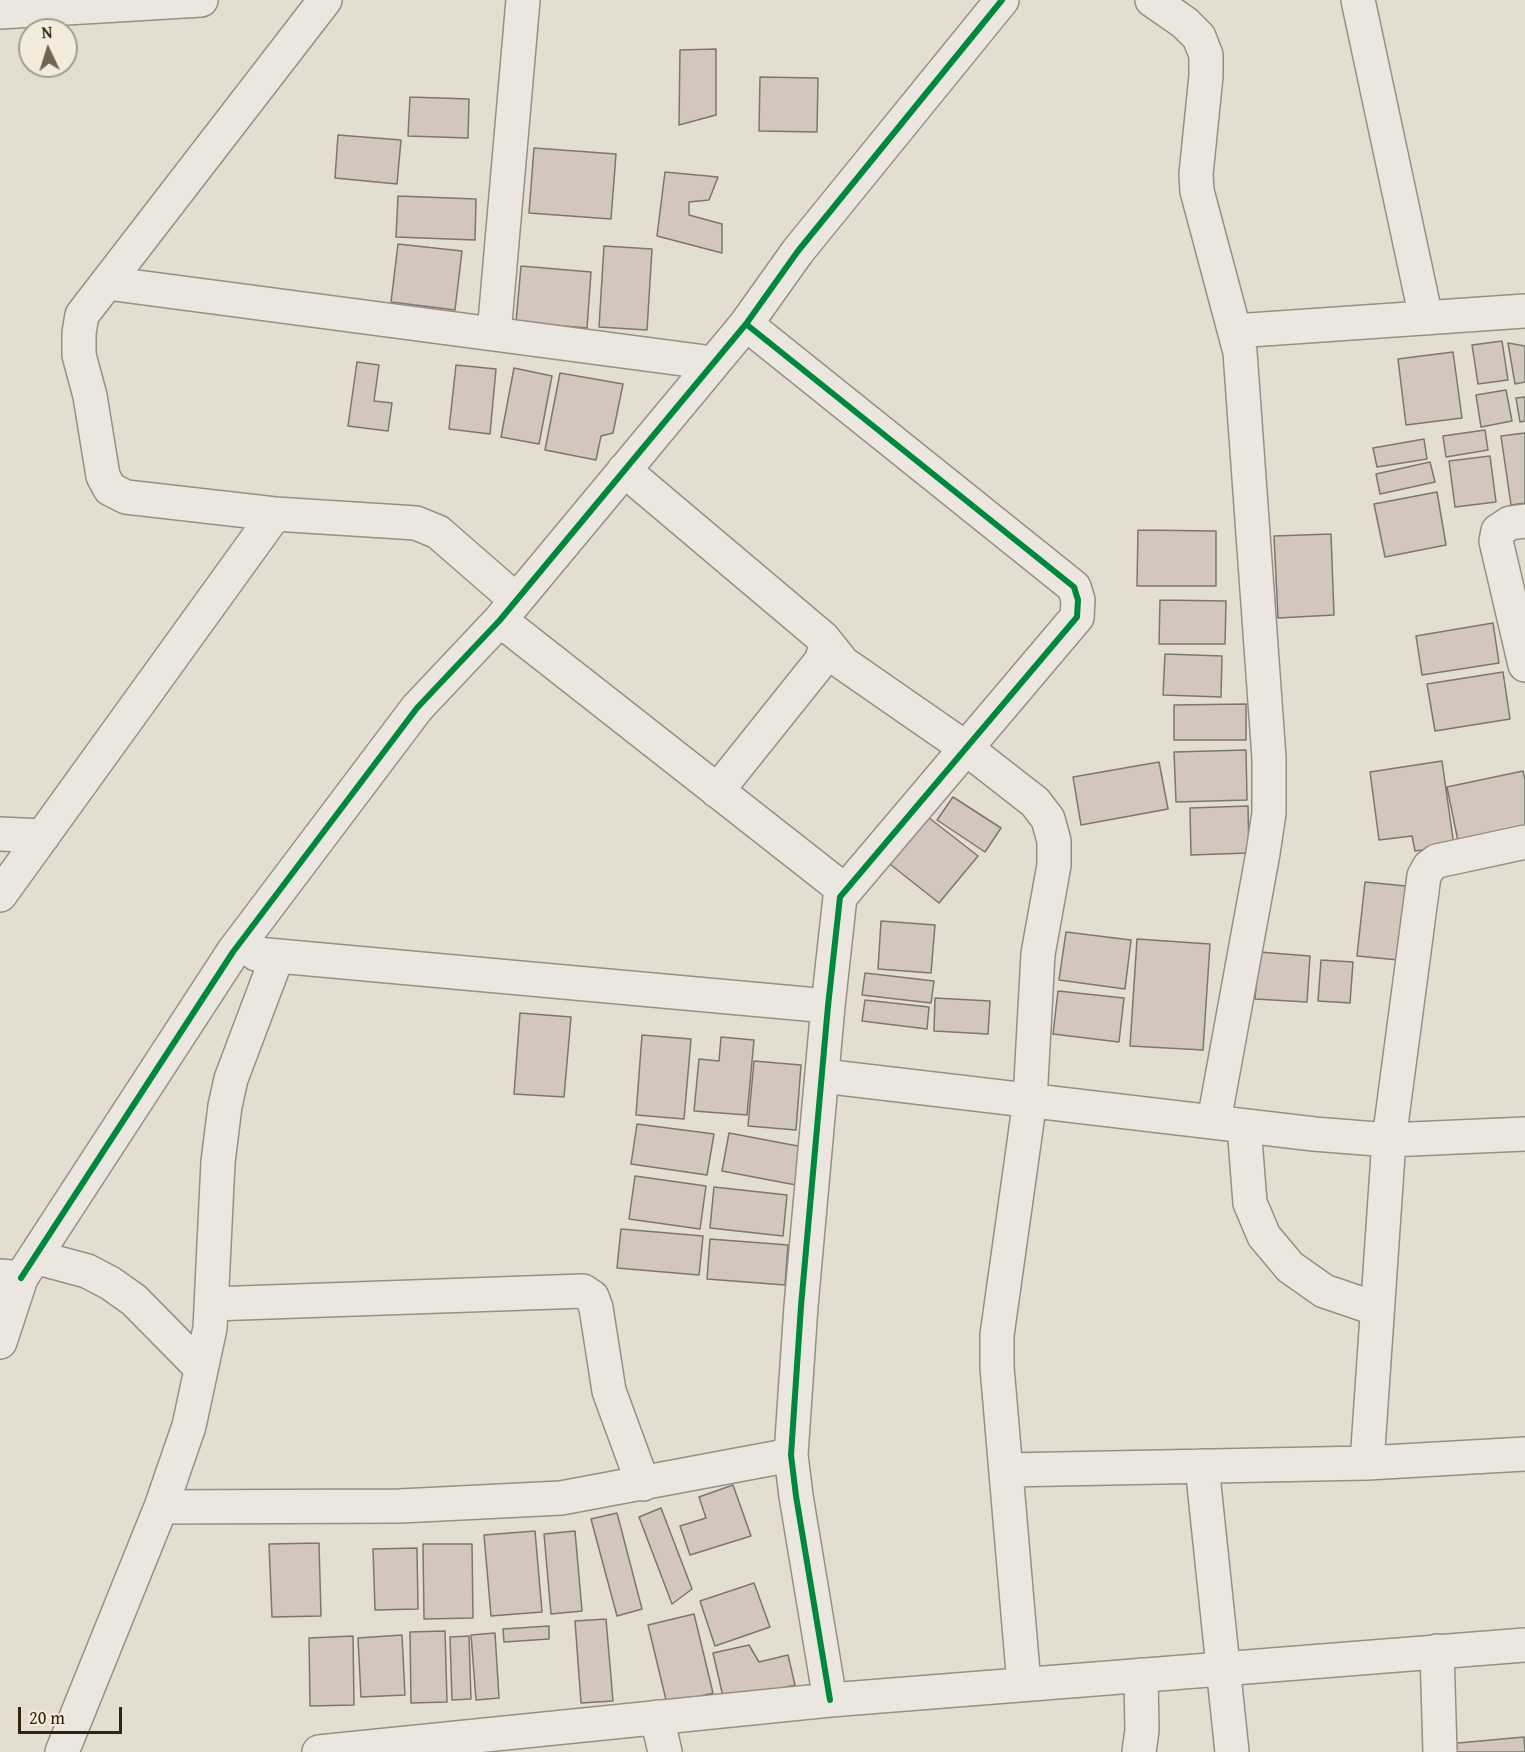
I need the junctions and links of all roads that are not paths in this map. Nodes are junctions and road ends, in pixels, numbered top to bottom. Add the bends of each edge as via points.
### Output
1 (201, 0) edge
2 (325, 0) edge
3 (523, 0) edge
4 (1002, 0) edge
5 (1152, 0) edge
6 (1358, 0) edge
7 (0, 12) edge
8 (106, 283) junction
9 (1525, 311) edge
10 (1426, 318) junction
11 (746, 324) junction
12 (1235, 331) junction
13 (494, 334) junction
14 (713, 363) junction
15 (624, 471) junction
16 (275, 514) junction
17 (1525, 521) edge
18 (508, 610) junction
19 (823, 638) junction
20 (1525, 665) edge
21 (967, 749) junction
22 (717, 791) junction
23 (0, 834) edge
24 (43, 836) junction
25 (1525, 842) edge
26 (844, 891) junction
27 (0, 895) edge
28 (233, 952) junction
29 (277, 957) junction
30 (828, 1006) junction
31 (822, 1076) junction
32 (1030, 1100) junction
33 (1229, 1124) junction
34 (1525, 1134) edge
35 (1389, 1140) junction
36 (19, 1270) edge
37 (213, 1304) junction
38 (1377, 1309) junction
39 (0, 1342) edge
40 (201, 1368) junction
41 (1525, 1454) edge
42 (791, 1455) junction
43 (1367, 1463) junction
44 (1202, 1466) junction
45 (1005, 1470) junction
46 (643, 1484) junction
47 (161, 1508) junction
48 (1525, 1645) edge
49 (1437, 1651) junction
50 (1223, 1669) junction
51 (1141, 1675) junction
52 (1024, 1684) junction
53 (830, 1700) junction
54 (657, 1717) junction
55 (431, 1746) edge
56 (62, 1752) edge
57 (319, 1752) edge
58 (665, 1752) edge
59 (1139, 1752) edge
60 (1232, 1752) edge
61 (1440, 1752) edge

1 - 7 street
2 - 8 street
3 - 13 street
4 - 11 street via 811,235
5 - 12 street via 1199,37 1206,55 1197,191
6 - 10 street
8 - 13 street
8 - 16 street via 82,315 79,355 103,476 110,489 126,497
9 - 10 street
10 - 12 street
11 - 14 street
11 - 21 street via 1074,587 1077,617
12 - 33 street via 1240,352 1269,758 1269,813
13 - 14 street
14 - 15 street
15 - 18 street
15 - 19 street
16 - 18 street via 416,523 438,532
16 - 24 street
17 - 20 street via 1510,523 1498,531 1496,541
18 - 22 street
18 - 28 street via 417,708
19 - 21 street via 843,663
19 - 22 street via 825,650 821,661
21 - 26 street
21 - 32 street via 1035,802 1048,819 1054,841 1054,865 1038,954
22 - 26 street
23 - 24 street
24 - 27 street
25 - 35 street via 1437,861 1424,876
26 - 30 street via 840,897
28 - 29 street
28 - 36 street
29 - 30 street
29 - 37 street via 231,1079 225,1106 218,1162
30 - 31 street
31 - 32 street
31 - 42 street
32 - 33 street
32 - 45 street via 997,1335
33 - 35 street
33 - 38 street via 1250,1203 1264,1236 1290,1267 1324,1291
34 - 35 street
35 - 38 street
36 - 39 street
36 - 40 street via 87,1271 110,1283 134,1300
37 - 40 street
37 - 46 street via 583,1291 592,1297 596,1308 609,1390
38 - 43 street
40 - 47 street via 189,1426
41 - 43 street
42 - 46 street
42 - 53 street
43 - 44 street
44 - 45 street
44 - 50 street
45 - 52 street
46 - 47 street via 527,1500 400,1506
47 - 56 street
48 - 49 street
49 - 50 street
49 - 61 street
50 - 51 street
50 - 60 street
51 - 52 street
51 - 59 street
52 - 53 street
53 - 54 street
54 - 55 street
54 - 58 street
55 - 57 street

